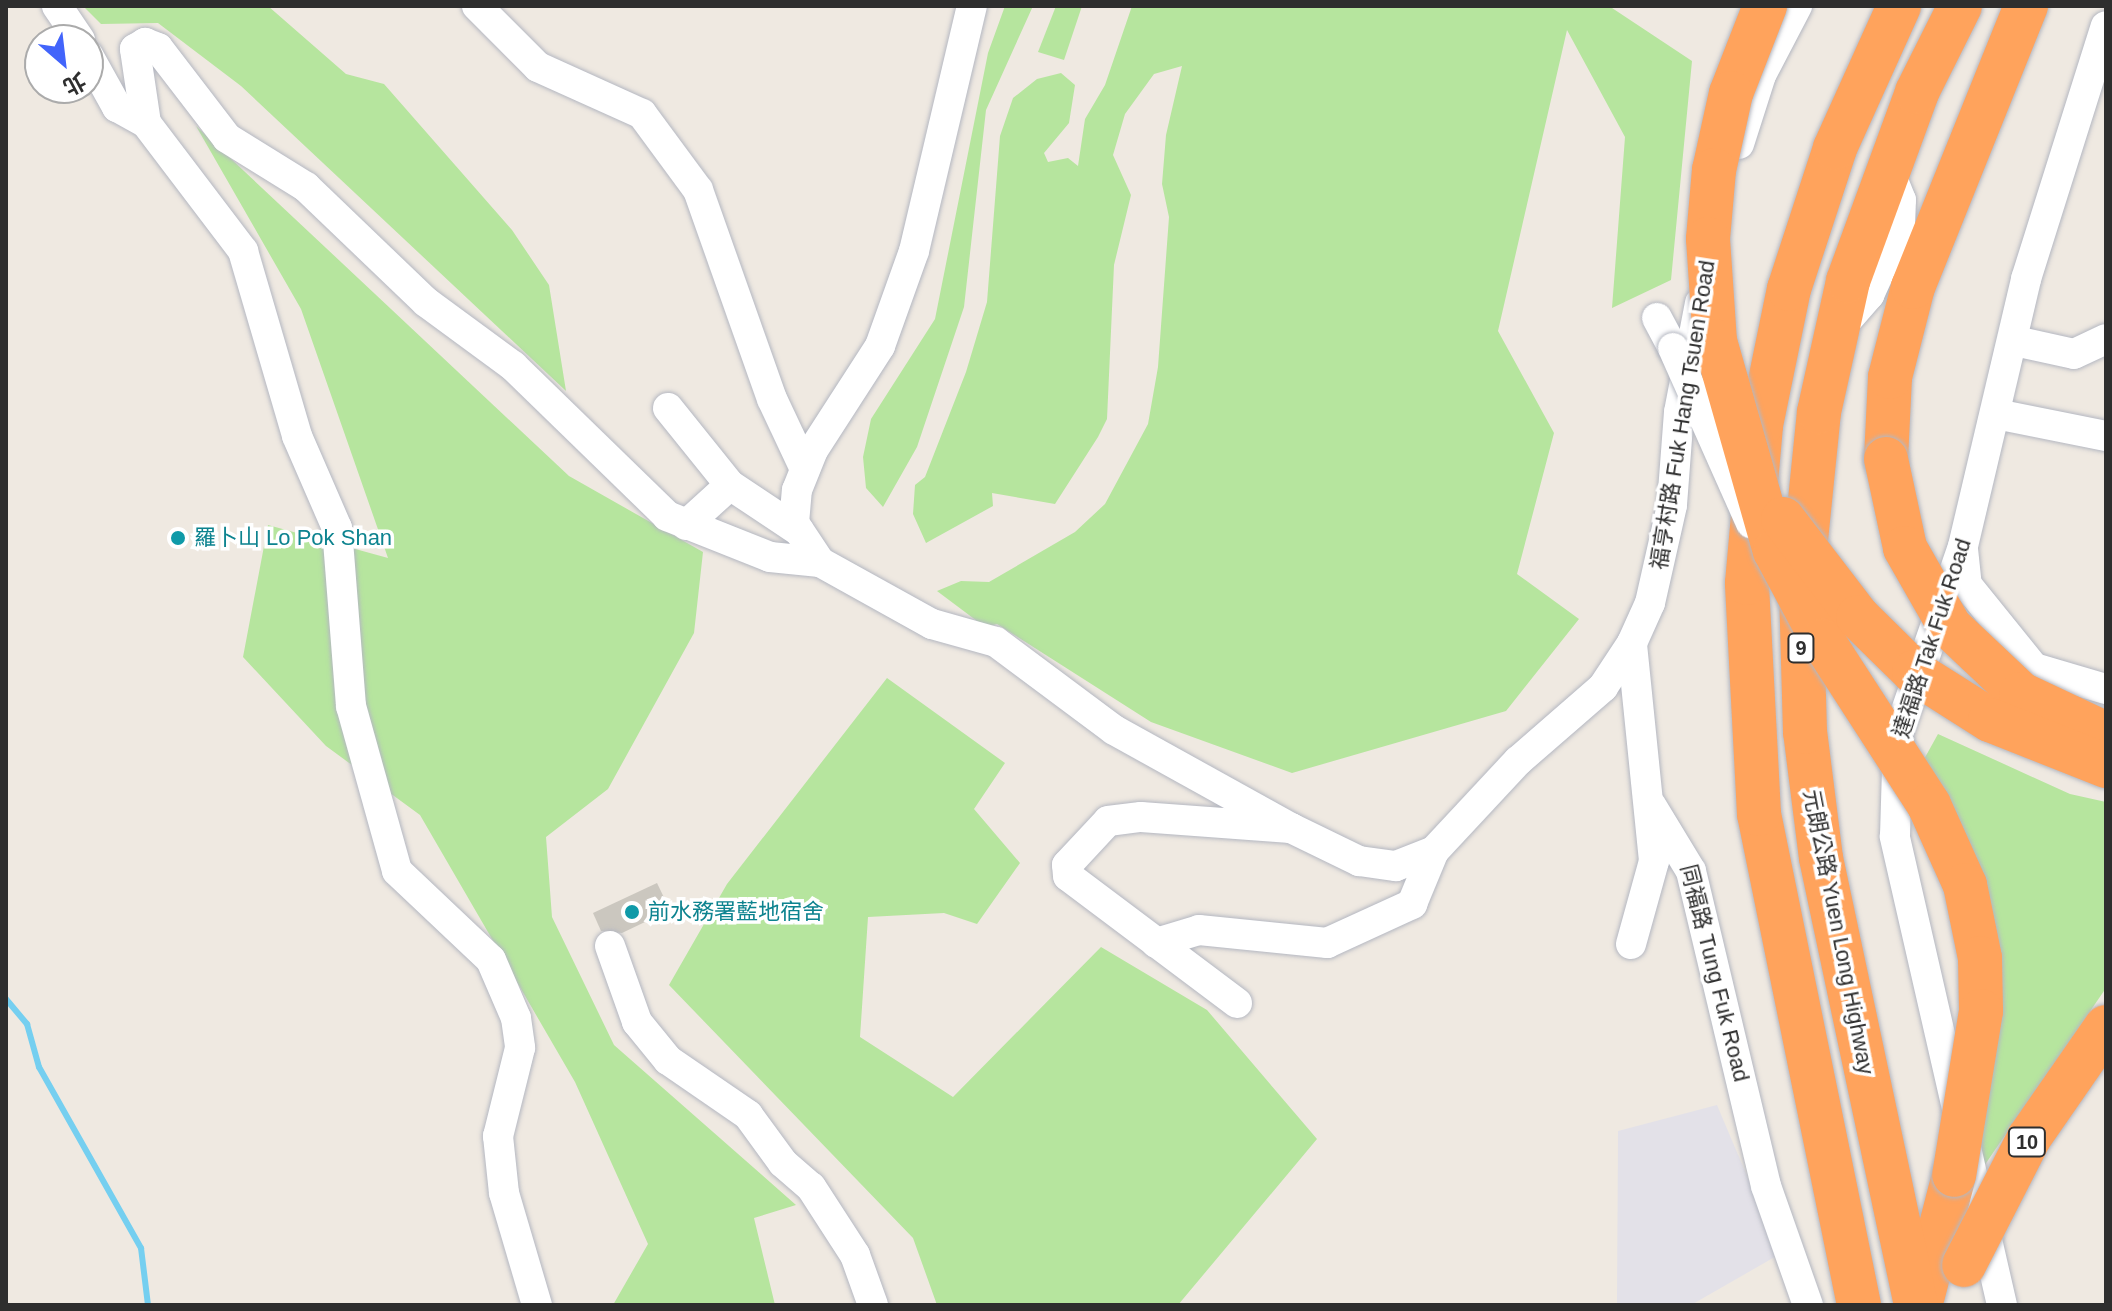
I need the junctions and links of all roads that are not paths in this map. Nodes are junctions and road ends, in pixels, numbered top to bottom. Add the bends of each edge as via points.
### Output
1 (57, 6) edge
2 (477, 6) edge
3 (972, 6) edge
4 (1765, 6) edge
5 (1797, 6) edge
6 (1899, 6) edge
7 (1960, 6) edge
8 (2026, 6) edge
9 (69, 24) edge
10 (2106, 27) edge
11 (104, 84) edge
12 (146, 123) junction
13 (1657, 318) dead end
14 (2106, 339) edge
15 (2015, 341) junction
16 (668, 408) dead end
17 (1996, 414) junction
18 (2106, 436) edge
19 (1749, 468) junction
20 (805, 469) junction
21 (730, 485) junction
22 (686, 525) junction
23 (799, 531) junction
24 (1963, 546) junction
25 (820, 562) junction
26 (1823, 641) junction
27 (1632, 643) junction
28 (2106, 689) edge
29 (2106, 734) edge
30 (2106, 766) edge
31 (1651, 805) junction
32 (1291, 828) junction
33 (1434, 851) junction
34 (1156, 943) junction
35 (1631, 944) dead end
36 (610, 946) dead end
37 (1237, 1003) dead end
38 (2106, 1027) edge
39 (537, 1305) edge
40 (873, 1305) edge
41 (1808, 1305) edge
42 (1859, 1305) edge
43 (1918, 1305) edge
44 (1949, 1305) edge
45 (2002, 1305) edge

1 - 9 street
2 - 20 street via 538,67 642,114 698,190 772,399
3 - 20 street via 910,265 880,346
4 - 19 highway, bridge via 1721,132 1708,239 1715,341
5 - 27 street, 福亨村路 Fuk Hang Tsuen Road via 1761,75 1719,204 1679,412 1672,505 1650,603
6 - 42 highway via 1835,148 1789,289 1761,425 1747,583 1759,814
7 - 43 highway, 元朗公路 Yuen Long Highway / 9 via 1887,165 1834,334 1803,532 1805,732 1830,906
8 - 29 highway, bridge via 1913,287 1890,377 1886,459 1905,548 1950,627 2021,694
10 - 15 street, 達福路 Tak Fuk Road via 2026,279
11 - 12 street via 117,107
12 - 22 street via 135,61 135,49 145,43 158,48 227,138 306,187 426,302 513,366 626,481
12 - 39 street via 243,251 297,436 337,528 351,706 397,871 491,960 516,1018 520,1048 498,1136 504,1193
13 - 26 street, bridge via 1766,553
14 - 15 street via 2074,354
15 - 17 street, 達福路 Tak Fuk Road
16 - 21 street
17 - 18 street
17 - 24 street, 達福路 Tak Fuk Road
19 - 26 highway, bridge via 1775,551
19 - 30 highway, bridge via 1794,536 1900,661 1990,720
20 - 23 street via 795,512
21 - 22 street
21 - 23 street
22 - 25 street via 770,557
23 - 25 street
24 - 28 street via 1967,585 2034,668
24 - 45 street, 達福路 Tak Fuk Road via 1898,734 1895,836
25 - 32 street via 932,624 996,642 1114,730
26 - 43 highway, bridge via 1944,832 1965,885 1978,946 1975,1075
27 - 31 street, 同福路 Tung Fuk Road
27 - 33 street, 福亨村路 Fuk Hang Tsuen Road via 1603,687 1518,761
31 - 35 street via 1654,861
31 - 41 street, 同福路 Tung Fuk Road via 1691,871 1766,1186
32 - 33 street via 1359,861 1396,866
32 - 34 street via 1141,817 1108,821 1067,865 1068,876
33 - 34 street via 1412,904 1327,943 1199,930
34 - 37 street
36 - 40 street via 637,1022 668,1060 748,1115 783,1163 811,1187 843,1234
38 - 44 highway, 10, bridge via 2003,1183

